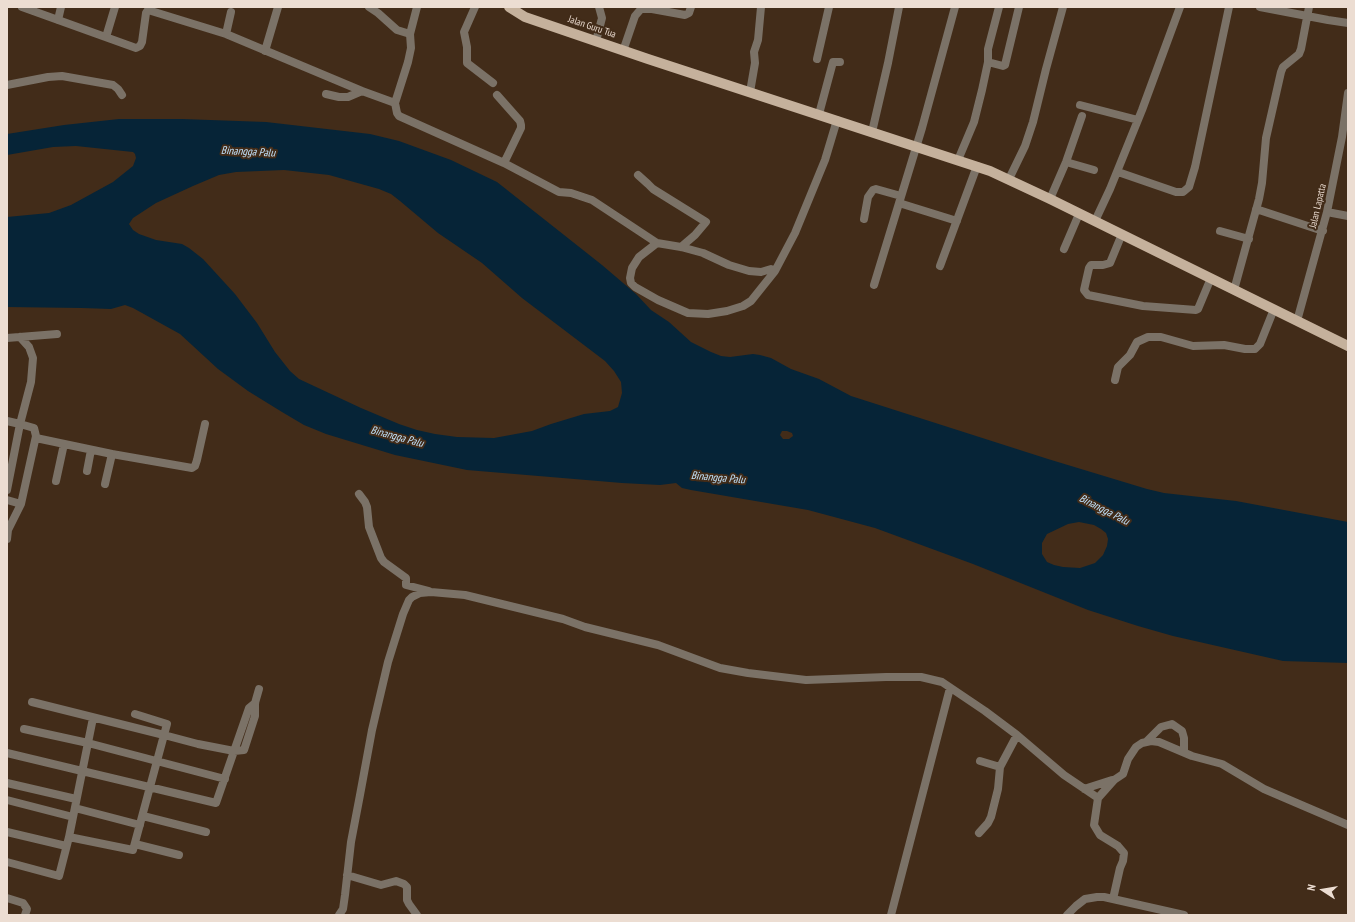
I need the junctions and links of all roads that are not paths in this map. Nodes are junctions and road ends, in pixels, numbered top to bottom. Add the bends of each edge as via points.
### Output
1 (22, 7) edge
2 (61, 7) edge
3 (114, 7) edge
4 (278, 7) edge
5 (369, 7) edge
6 (417, 7) edge
7 (475, 7) edge
8 (509, 7) edge
9 (599, 7) edge
10 (691, 7) edge
11 (761, 7) edge
12 (829, 7) edge
13 (899, 7) edge
14 (955, 7) edge
15 (999, 7) edge
16 (1019, 7) edge
17 (1063, 7) edge
18 (1180, 7) edge
19 (1229, 7) edge
20 (1260, 7) edge
21 (1309, 7) edge
22 (519, 10) edge
23 (231, 12) dead end
24 (1307, 16) junction
25 (58, 20) junction
26 (1348, 23) edge
27 (226, 34) junction
28 (410, 34) junction
29 (106, 37) junction
30 (596, 41) junction
31 (265, 50) junction
32 (623, 51) junction
33 (817, 58) dead end
34 (840, 62) dead end
35 (988, 62) junction
36 (493, 83) dead end
37 (7, 85) edge
38 (362, 91) junction
39 (750, 92) junction
40 (1348, 93) edge
41 (326, 94) dead end
42 (122, 95) dead end
43 (497, 95) dead end
44 (395, 103) junction
45 (1080, 105) dead end
46 (819, 114) junction
47 (1082, 116) dead end
48 (837, 120) junction
49 (1138, 120) junction
50 (1345, 130) edge
51 (872, 132) junction
52 (916, 147) junction
53 (958, 160) junction
54 (1066, 162) junction
55 (504, 163) junction
56 (977, 166) junction
57 (1094, 170) dead end
58 (1118, 172) junction
59 (638, 175) dead end
60 (1009, 179) junction
61 (1050, 199) junction
62 (900, 200) junction
63 (1256, 208) junction
64 (1327, 212) junction
65 (1079, 214) junction
66 (1348, 216) edge
67 (864, 219) dead end
68 (957, 221) junction
69 (1095, 222) junction
70 (1323, 231) junction
71 (1220, 232) dead end
72 (1122, 234) junction
73 (1249, 239) junction
74 (657, 243) junction
75 (681, 247) junction
76 (1064, 249) dead end
77 (940, 266) dead end
78 (775, 270) junction
79 (1211, 278) junction
80 (874, 285) dead end
81 (1234, 290) junction
82 (1274, 309) junction
83 (1298, 321) junction
84 (57, 334) dead end
85 (20, 337) junction
86 (7, 338) edge
87 (1348, 346) edge
88 (1115, 380) dead end
89 (7, 421) edge
90 (20, 424) junction
91 (205, 424) dead end
92 (36, 438) junction
93 (64, 444) junction
94 (91, 450) junction
95 (112, 454) junction
96 (87, 471) dead end
97 (56, 481) dead end
98 (105, 484) dead end
99 (7, 490) edge
100 (359, 494) dead end
101 (7, 500) edge
102 (21, 504) junction
103 (7, 533) edge
104 (432, 592) junction
105 (950, 688) junction
106 (259, 689) dead end
107 (32, 702) dead end
108 (136, 714) dead end
109 (93, 718) junction
110 (24, 729) dead end
111 (164, 735) junction
112 (1017, 735) junction
113 (1147, 741) junction
114 (88, 744) junction
115 (234, 751) junction
116 (1184, 752) junction
117 (7, 753) edge
118 (980, 761) dead end
119 (157, 762) junction
120 (1000, 767) junction
121 (82, 771) junction
122 (224, 779) junction
123 (1114, 780) junction
124 (7, 783) edge
125 (150, 789) junction
126 (1084, 789) junction
127 (1098, 798) junction
128 (76, 799) junction
129 (7, 800) edge
130 (75, 808) junction
131 (73, 816) junction
132 (141, 821) junction
133 (1348, 825) edge
134 (7, 832) edge
135 (206, 832) dead end
136 (979, 834) dead end
137 (69, 837) junction
138 (135, 844) junction
139 (66, 846) junction
140 (179, 855) dead end
141 (7, 862) edge
142 (348, 875) junction
143 (7, 898) edge
144 (1113, 899) junction
145 (26, 915) edge
146 (339, 915) edge
147 (417, 915) edge
148 (891, 915) edge
149 (1067, 915) edge
150 (1184, 915) edge

1 - 25 street
2 - 25 street
3 - 29 street
4 - 31 street
5 - 28 street via 397,30
6 - 28 street
7 - 36 street via 464,32 467,63
8 - 22 main road, Jalan Guru Tua
9 - 30 street via 602,18
10 - 32 street via 685,15 642,9 635,16
11 - 39 street
12 - 33 street
13 - 51 street
14 - 52 street
15 - 35 street via 988,49
16 - 35 street via 1005,65
17 - 60 street via 1033,122
18 - 49 street
19 - 58 street via 1189,187 1183,192 1176,192
20 - 24 street
21 - 24 street
22 - 30 main road, Jalan Guru Tua via 525,17
23 - 27 street
24 - 26 street
24 - 63 street via 1299,54 1286,64 1281,72 1266,138 1262,183
25 - 29 street
27 - 29 street via 150,10 146,13 140,46 136,48
27 - 31 street
28 - 44 street via 411,48
30 - 32 main road, Jalan Guru Tua
31 - 38 street
32 - 39 main road, Jalan Guru Tua
34 - 46 street via 833,62
35 - 53 street via 974,122
37 - 42 street via 48,76 62,76 113,85
38 - 41 street via 339,97
38 - 44 street
39 - 46 main road, Jalan Guru Tua
40 - 50 street, Jalan Lapatta
43 - 55 street via 522,124
44 - 55 street via 397,113 404,119
45 - 49 street
46 - 48 main road, Jalan Guru Tua
47 - 54 street
48 - 51 main road, Jalan Guru Tua
48 - 78 street via 825,160 795,233
49 - 58 street
50 - 64 street, Jalan Lapatta
51 - 52 main road, Jalan Guru Tua
52 - 53 main road, Jalan Guru Tua
52 - 62 street
53 - 56 main road, Jalan Guru Tua
54 - 57 street
54 - 61 street
55 - 74 street via 559,192 592,200
56 - 60 main road, Jalan Guru Tua
56 - 68 street
58 - 69 street
59 - 75 street via 653,189 706,222
60 - 61 main road, Jalan Guru Tua
61 - 65 main road, Jalan Guru Tua
62 - 67 street via 873,190 868,198
62 - 68 street
62 - 80 street
63 - 70 street
63 - 73 street
64 - 66 street
64 - 70 street, Jalan Lapatta
65 - 69 main road, Jalan Guru Tua
65 - 76 street
68 - 77 street
69 - 72 main road, Jalan Guru Tua
70 - 83 street, Jalan Lapatta
71 - 73 street
72 - 79 main road, Jalan Guru Tua
72 - 79 street via 1110,263 1091,265 1089,268 1084,290 1088,295 1143,306 1196,310
73 - 81 street
74 - 75 street
74 - 78 street via 639,257 630,273 631,283 658,300 688,313 708,314 743,306 758,294
75 - 78 street via 749,271
79 - 81 main road, Jalan Guru Tua
81 - 82 main road, Jalan Guru Tua
82 - 83 main road, Jalan Guru Tua
82 - 88 street via 1260,344 1255,349 1224,345 1193,346 1161,337 1148,337 1136,342 1130,355 1118,367
83 - 87 main road, Jalan Guru Tua
84 - 85 street
85 - 86 street
85 - 90 street via 29,347 33,358 31,382
89 - 90 street
90 - 92 street via 34,428
90 - 99 street
91 - 95 street via 197,460 192,468
92 - 93 street
92 - 102 street
93 - 94 street
93 - 97 street
94 - 95 street
94 - 96 street
95 - 98 street
100 - 104 street via 367,507 369,527 381,558 406,578 406,585
101 - 102 street
102 - 103 street
104 - 105 street via 465,595 563,619 658,645 720,668 806,680 920,677 938,680
104 - 142 street via 420,593 409,600 388,662 370,737 351,842
105 - 112 street
105 - 148 street
106 - 115 street via 255,716 244,750
107 - 109 street
108 - 111 street via 167,724
109 - 111 street
109 - 114 street
110 - 114 street
111 - 115 street
111 - 119 street
112 - 120 street
112 - 126 street
113 - 116 street via 1159,742
113 - 116 street via 1161,727 1172,724 1182,731
113 - 123 street via 1136,747 1128,759 1123,774
114 - 119 street
114 - 121 street
115 - 122 street
116 - 133 street via 1222,764 1264,789
117 - 121 street
118 - 120 street
119 - 122 street
119 - 125 street
120 - 136 street via 991,817
121 - 125 street
121 - 128 street
122 - 125 street via 216,803
123 - 126 street
123 - 127 street
124 - 128 street
125 - 132 street
126 - 127 street
127 - 144 street via 1094,825 1100,835 1124,852
128 - 130 street
129 - 131 street
130 - 131 street
130 - 132 street
131 - 137 street
132 - 135 street
132 - 138 street
134 - 139 street
137 - 138 street via 134,850
137 - 139 street
138 - 140 street
139 - 141 street via 59,876
142 - 146 street via 343,909
142 - 147 street via 381,885 396,881 404,884 407,887 407,900
143 - 145 street via 26,906
144 - 149 street via 1097,896 1086,899
144 - 150 street

